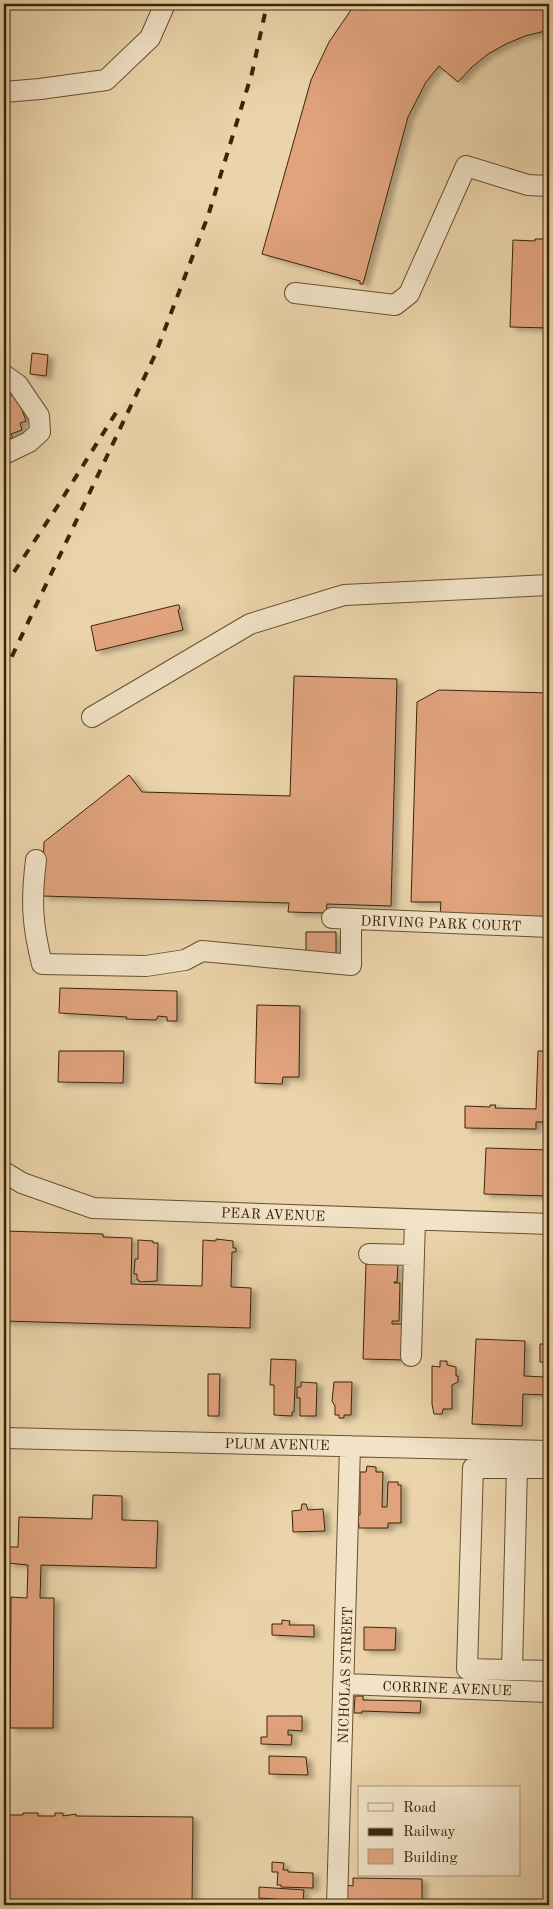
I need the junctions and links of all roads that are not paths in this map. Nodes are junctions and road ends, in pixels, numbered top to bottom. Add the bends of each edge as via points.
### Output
1 (165, 4) edge
2 (4, 92) edge
3 (549, 186) edge
4 (295, 293) dead end
5 (4, 375) edge
6 (4, 454) edge
7 (549, 585) edge
8 (92, 717) dead end
9 (36, 860) dead end
10 (549, 927) edge
11 (4, 1172) edge
12 (415, 1220) junction
13 (549, 1224) edge
14 (369, 1254) dead end
15 (414, 1255) junction
16 (411, 1356) dead end
17 (4, 1438) edge
18 (350, 1446) junction
19 (549, 1451) edge
20 (517, 1468) junction
21 (549, 1468) edge
22 (512, 1670) junction
23 (549, 1670) edge
24 (345, 1684) junction
25 (549, 1692) edge
26 (337, 1905) edge

1 - 2 street via 150,38 106,80
3 - 4 street via 528,185 466,166 409,294 395,305
5 - 6 street via 18,384 39,416 40,432 29,442
7 - 8 street via 344,595 250,624
9 - 10 street, DRIVING PARK COURT via 32,896 34,931 42,964 146,966 186,960 202,951 350,964 341,919
11 - 12 street, PEAR AVENUE via 92,1208
12 - 13 street, PEAR AVENUE
12 - 15 street
14 - 15 street
15 - 16 street
17 - 18 street, PLUM AVENUE
18 - 19 street, PLUM AVENUE
18 - 24 street, NICHOLAS STREET
20 - 21 street
20 - 22 street
20 - 22 street via 473,1468 467,1669
22 - 23 street
24 - 25 street, CORRINE AVENUE
24 - 26 street, NICHOLAS STREET

